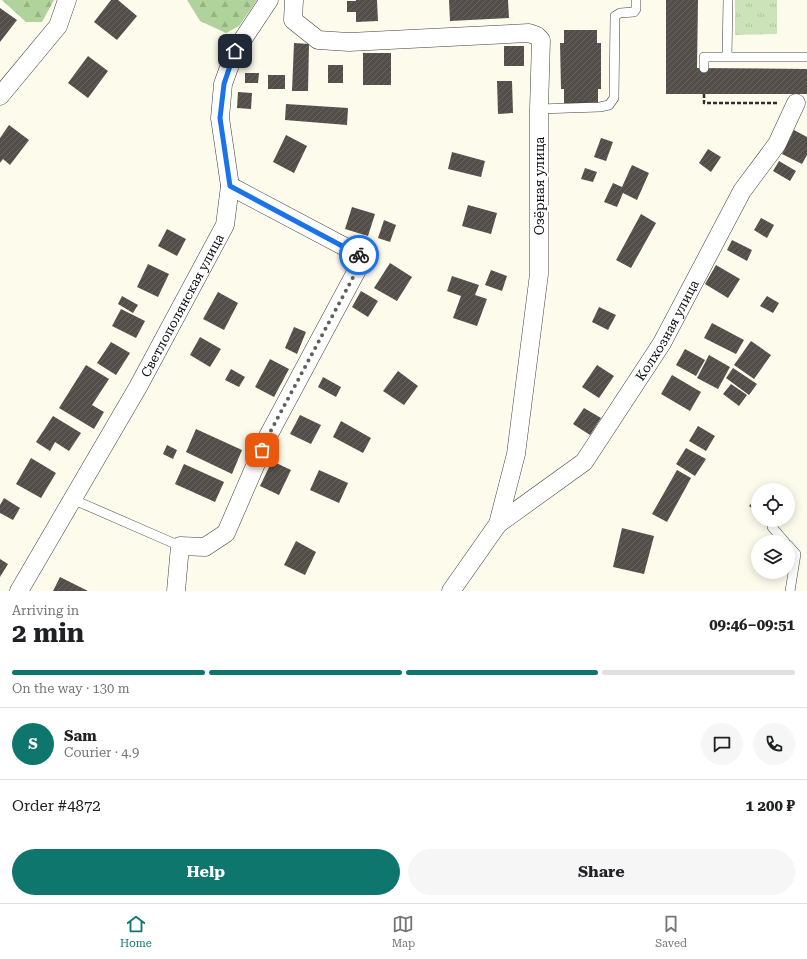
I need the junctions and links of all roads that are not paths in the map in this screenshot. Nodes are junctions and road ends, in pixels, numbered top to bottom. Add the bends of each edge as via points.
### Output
1 (68, 0) edge
2 (269, 0) edge
3 (294, 0) edge
4 (636, 0) edge
5 (728, 0) edge
6 (727, 57) junction
7 (807, 57) edge
8 (704, 68) dead end
9 (0, 96) edge
10 (796, 103) road end
11 (539, 109) junction
12 (230, 186) junction
13 (72, 499) junction
14 (498, 524) junction
15 (772, 527) dead end
16 (779, 535) edge
17 (180, 546) junction
18 (792, 579) edge
19 (19, 591) edge
20 (176, 591) edge
21 (451, 591) edge
22 (790, 591) edge

1 - 9 street via 58,26
2 - 12 street, Светлополянская улица via 235,51 224,84 220,118
3 - 11 street, Озёрная улица via 293,20 318,40 349,42 533,34 541,40
4 - 11 lane via 634,12 615,16 614,98 609,105
5 - 6 lane
6 - 7 lane
6 - 8 lane via 704,57
10 - 14 street, Колхозная улица via 777,144 742,191 662,343 584,462
11 - 14 street, Озёрная улица via 539,274 516,454
12 - 13 street, Светлополянская улица via 225,225 138,387
12 - 17 street via 364,257 268,436 226,533 205,547
13 - 17 lane
13 - 19 street, Светлополянская улица
14 - 21 street, Озёрная улица
15 - 16 lane
17 - 20 street
18 - 22 lane

